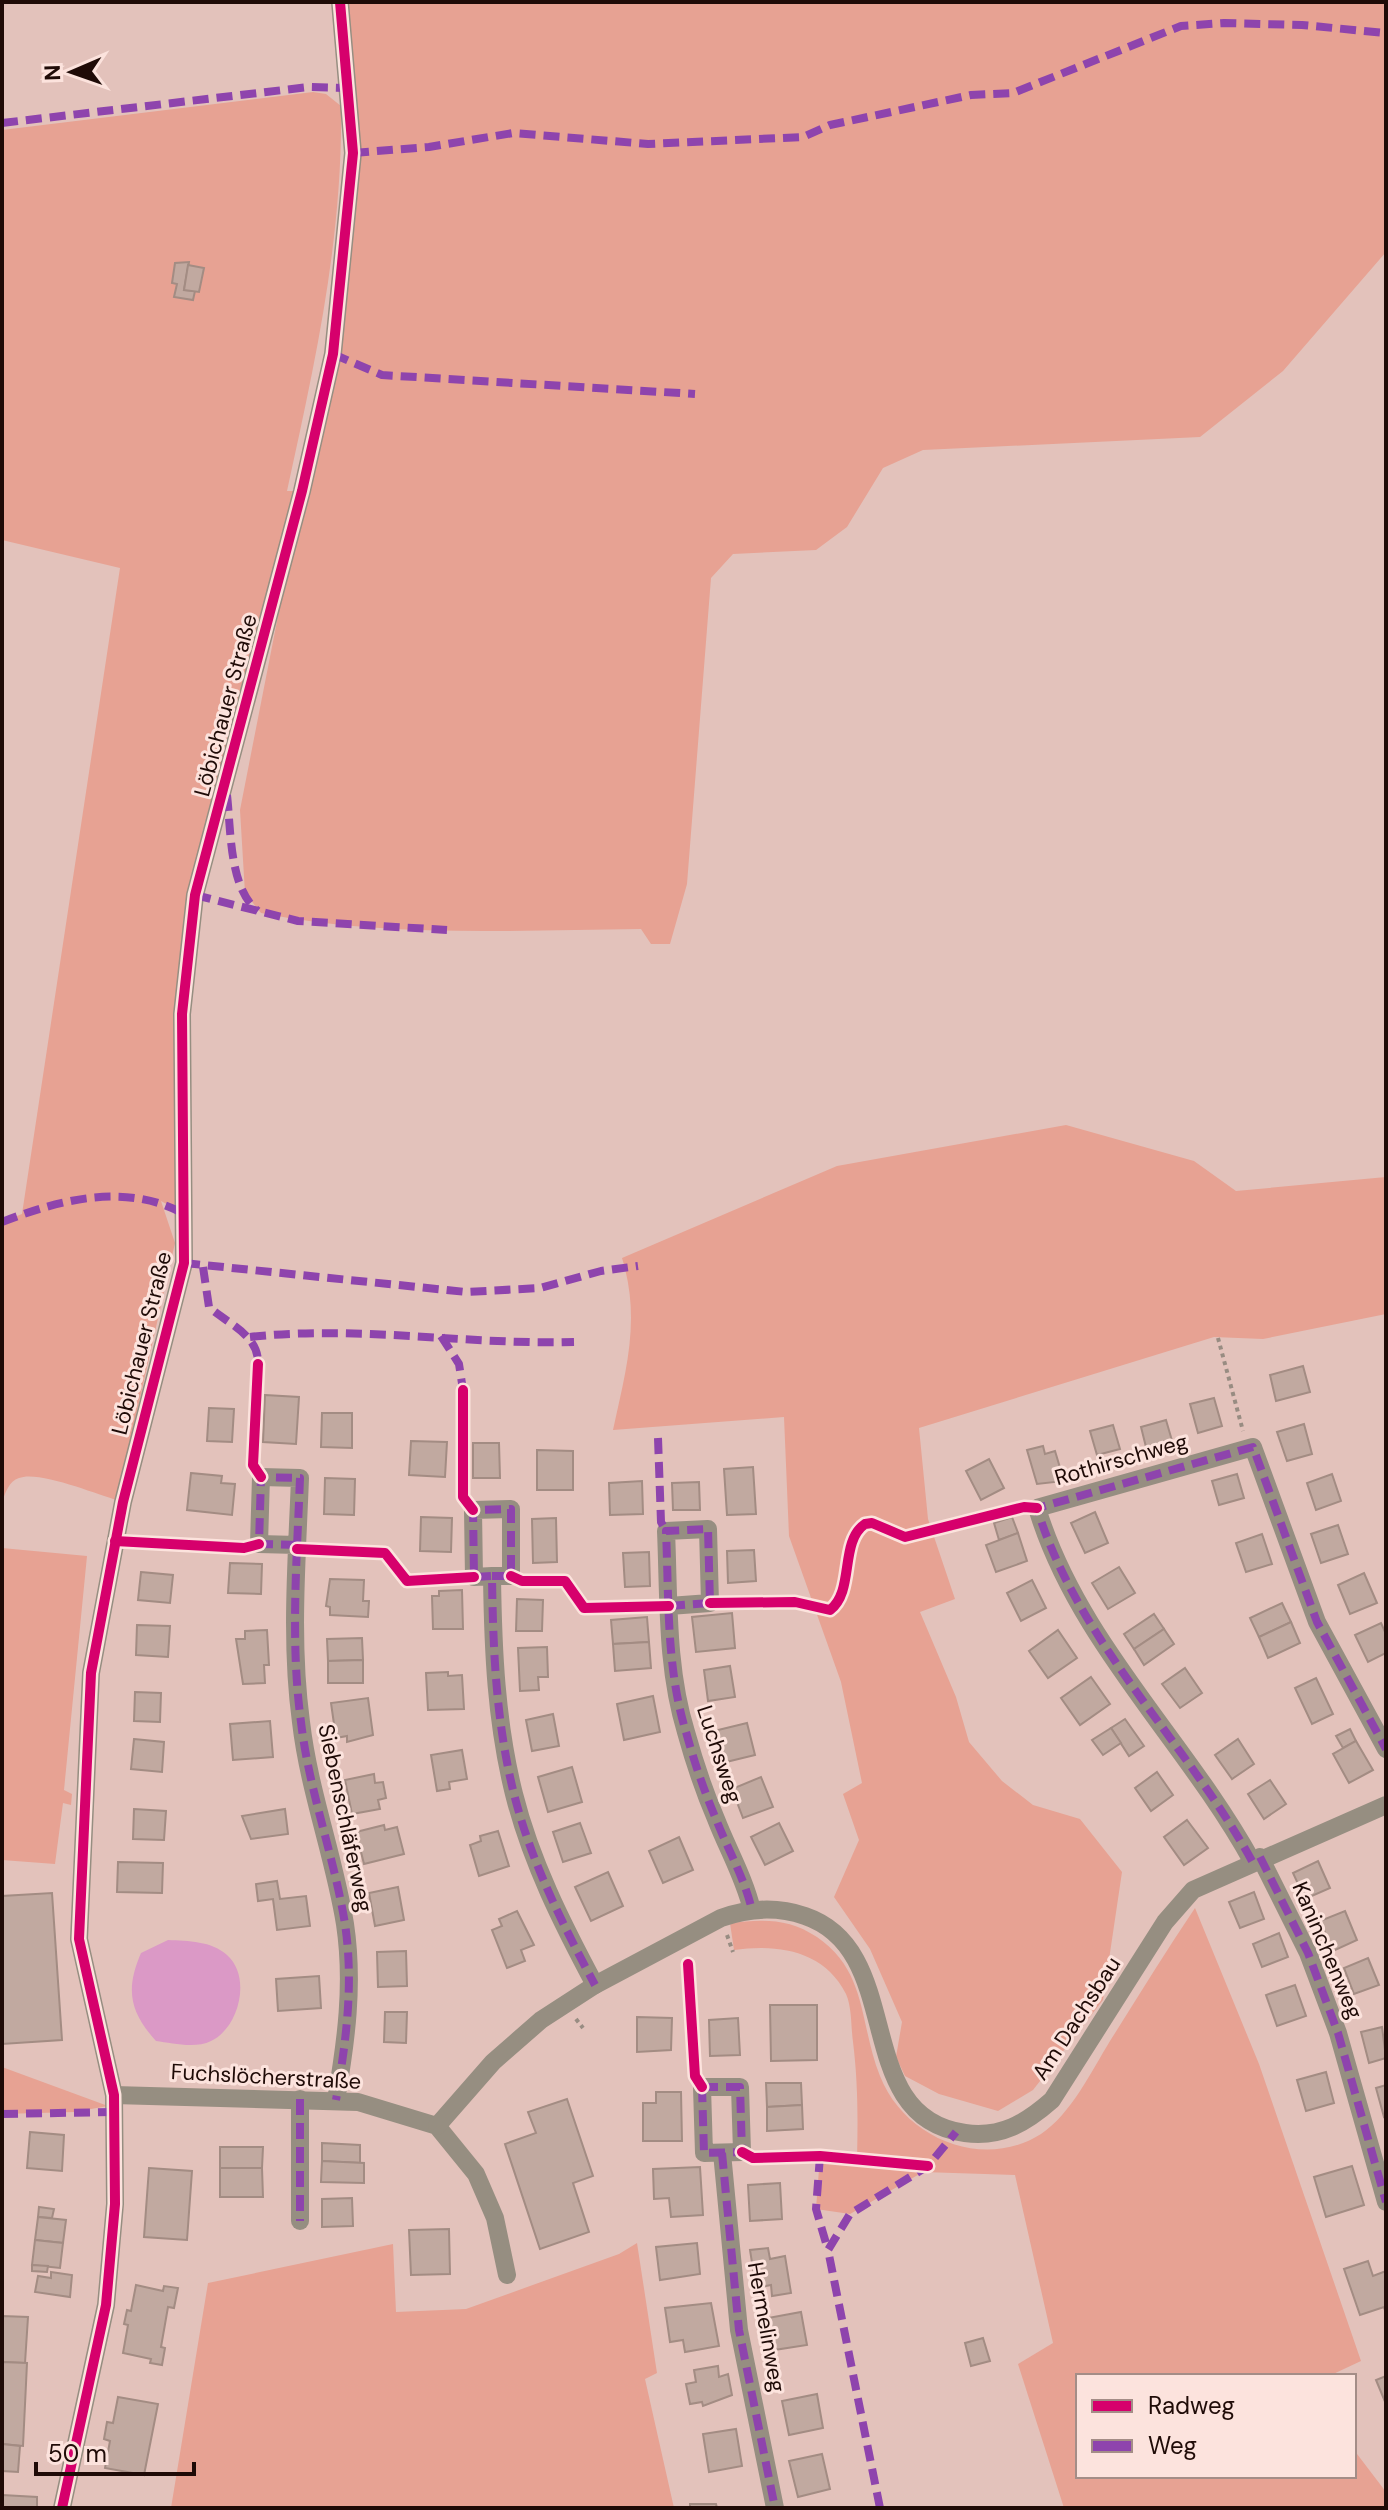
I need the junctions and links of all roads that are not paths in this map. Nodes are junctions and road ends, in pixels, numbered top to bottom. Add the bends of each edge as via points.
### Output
1 (340, 2) edge
2 (297, 1547) junction
3 (492, 1576) junction
4 (669, 1606) junction
5 (1386, 1749) edge
6 (1386, 1805) edge
7 (1256, 1859) junction
8 (752, 1910) junction
9 (595, 1985) junction
10 (114, 2095) junction
11 (300, 2099) junction
12 (336, 2100) junction
13 (437, 2126) junction
14 (722, 2153) junction
15 (1386, 2202) edge
16 (300, 2221) dead end
17 (507, 2275) dead end
18 (62, 2508) edge
19 (775, 2508) edge

1 - 10 street, Löbichauer Straße via 353,153 333,354 195,895 182,1014 184,1263 115,1541 91,1673 79,1939
2 - 2 street, Siebenschläferweg via 300,1478 261,1477 259,1544
2 - 12 street, Siebenschläferweg via 300,1720 345,1924 348,1964 349,2005
3 - 3 street via 473,1510 511,1509
3 - 9 street via 495,1680 515,1796 535,1859
4 - 4 street, Luchsweg via 666,1531 708,1529 710,1603
4 - 8 street, Luchsweg via 672,1671 685,1730
5 - 7 street, Rothirschweg via 1317,1622 1253,1447 1037,1508 1072,1592
6 - 7 street, Am Dachsbau
7 - 8 street, Am Dachsbau via 1193,1890 1180,1902 1052,2100 1029,2121 978,2135 933,2124 899,2090 868,1982 859,1961 831,1930 794,1912
7 - 15 street, Kaninchenweg via 1308,1953 1338,2033
8 - 9 street, Am Dachsbau via 721,1918
9 - 13 street, Am Dachsbau via 516,2039
10 - 11 street, Fuchslöcherstraße
10 - 18 street, Löbichauer Straße via 115,2204 106,2305
11 - 12 street, Fuchslöcherstraße
11 - 16 street
12 - 13 street, Fuchslöcherstraße
13 - 17 street via 476,2174 495,2218
14 - 14 street via 742,2152 740,2087 702,2087 704,2153
14 - 19 street, Hermelinweg via 739,2330

